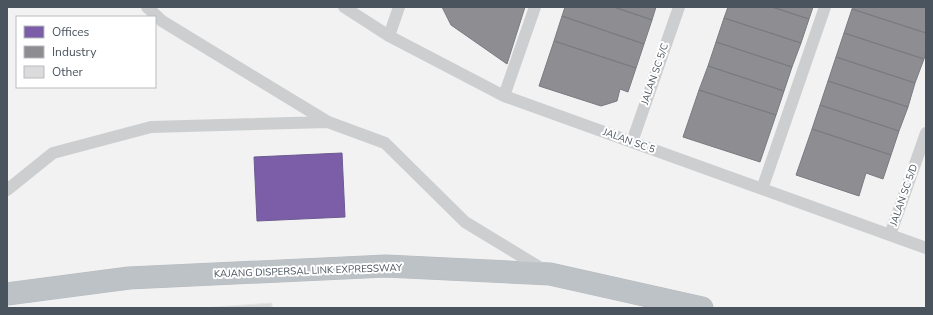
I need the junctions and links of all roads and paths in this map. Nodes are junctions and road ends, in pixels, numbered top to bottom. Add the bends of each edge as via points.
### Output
1 (147, 7) edge
2 (344, 7) edge
3 (399, 7) edge
4 (535, 7) edge
5 (679, 7) edge
6 (825, 7) edge
7 (389, 36) junction
8 (504, 96) junction
9 (328, 122) junction
10 (926, 133) edge
11 (632, 142) junction
12 (762, 189) junction
13 (7, 190) edge
14 (890, 235) junction
15 (926, 248) edge
16 (550, 274) junction
17 (7, 294) edge
18 (702, 308) edge

1 - 9 lane via 162,20
2 - 7 lane, JALAN SC 5
3 - 7 lane
4 - 8 lane
5 - 11 lane, JALAN SC 5/C
6 - 12 lane
7 - 8 lane, JALAN SC 5
8 - 11 lane, JALAN SC 5
9 - 13 lane via 151,127 53,153
9 - 16 lane via 385,143 465,222
10 - 14 lane, JALAN SC 5/D
11 - 12 lane, JALAN SC 5
12 - 14 lane, JALAN SC 5
14 - 15 lane, JALAN SC 5
16 - 17 highway, KAJANG DISPERSAL LINK EXPRESSWAY via 386,266 129,278
16 - 18 highway, KAJANG DISPERSAL LINK EXPRESSWAY

